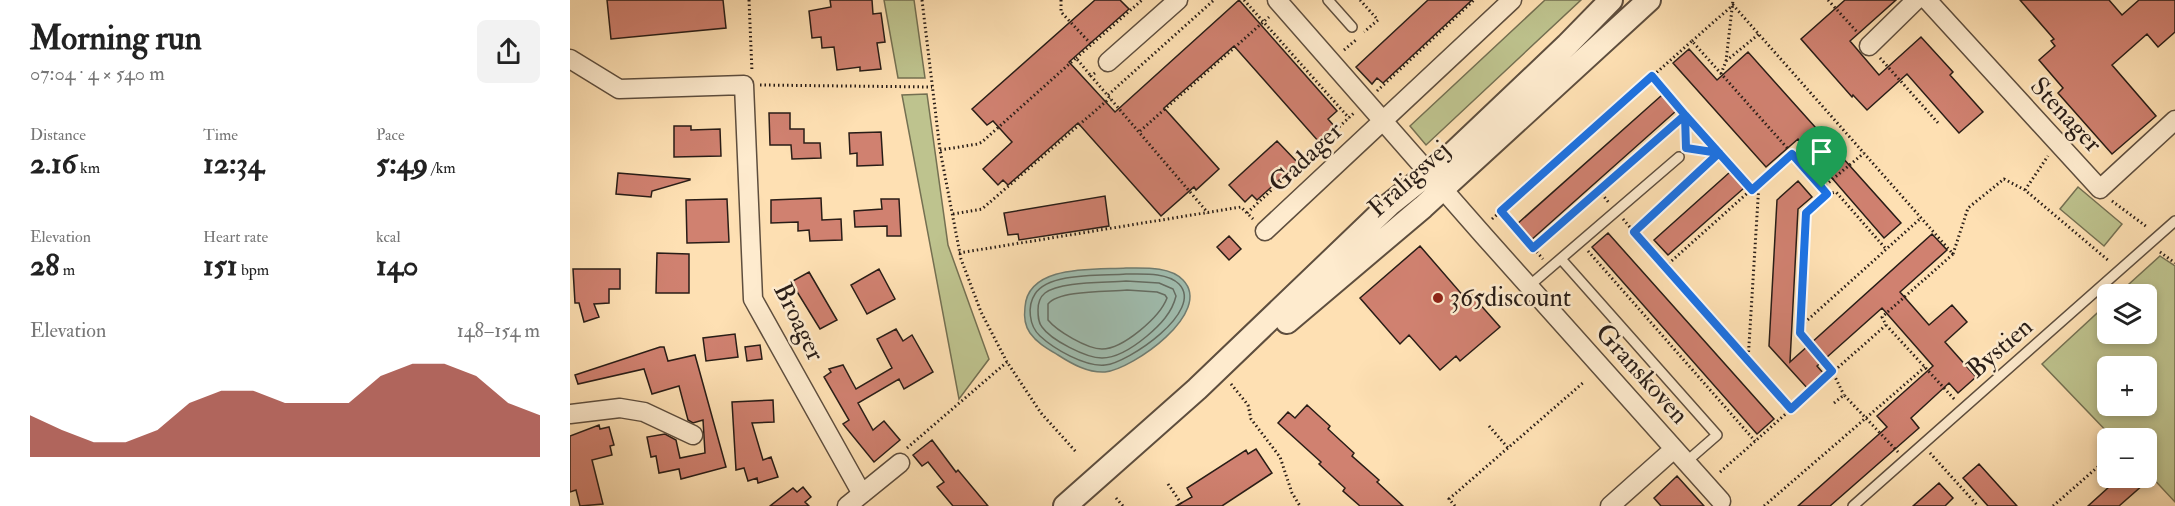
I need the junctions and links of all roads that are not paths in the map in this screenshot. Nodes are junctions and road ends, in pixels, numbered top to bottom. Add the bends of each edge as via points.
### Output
1 (1178, 0) edge
2 (1328, 0) edge
3 (1512, 0) edge
4 (1611, 0) edge
5 (1649, 0) edge
6 (1916, 0) edge
7 (1927, 0) edge
8 (1281, 2) edge
9 (1352, 27) dead end
10 (1869, 46) road end
11 (570, 59) edge
12 (1108, 62) road end
13 (1383, 120) junction
14 (2175, 120) edge
15 (1679, 157) dead end
16 (1436, 180) junction
17 (2175, 221) edge
18 (1264, 231) road end
19 (1561, 259) junction
20 (1529, 286) junction
21 (1197, 389) junction
22 (570, 414) edge
23 (693, 435) dead end
24 (1680, 455) junction
25 (900, 462) road end
26 (862, 494) junction
27 (1721, 501) dead end
28 (847, 506) edge
29 (1065, 506) edge
30 (1611, 506) edge
31 (1853, 506) edge

1 - 12 street
2 - 9 lane
3 - 13 street, Gadager
4 - 16 street, Fraligsvej via 1449,158
5 - 16 street, Fraligsvej
6 - 10 street
7 - 14 street, Stenager via 2100,189
8 - 13 street, Gadager
11 - 26 street, Broager via 619,89 744,85 753,299
13 - 16 street, Gadager
13 - 18 street, Gadager
15 - 19 lane
16 - 20 street, Granskoven
16 - 21 street, Fraligsvej via 1272,334
16 - 21 street, Fraligsvej via 1389,205
17 - 31 lane, Bystien
19 - 20 lane
19 - 24 lane via 1717,435
20 - 24 street, Granskoven
21 - 29 street, Fraligsvej
22 - 23 street via 620,408 644,412
24 - 27 street, Granskoven
24 - 30 street, Granskoven
25 - 26 street
26 - 28 street

